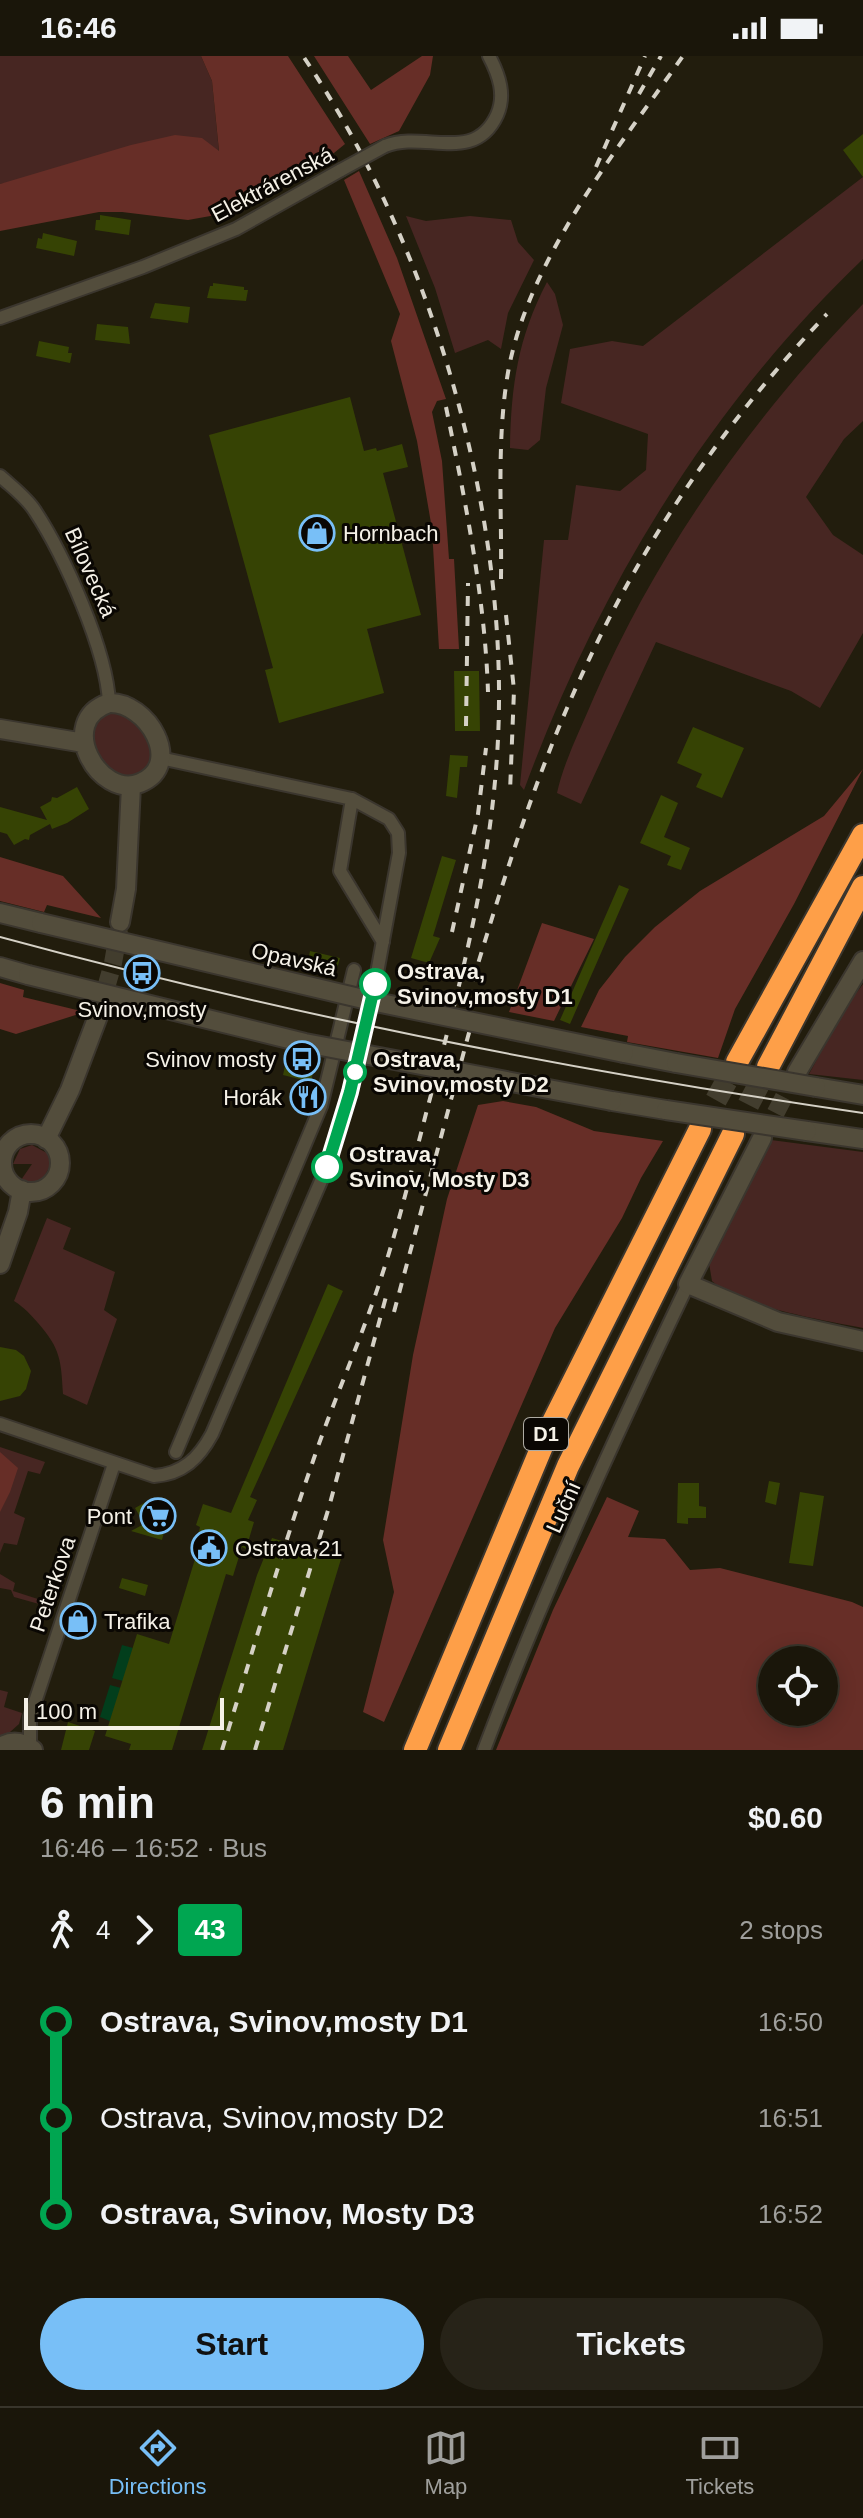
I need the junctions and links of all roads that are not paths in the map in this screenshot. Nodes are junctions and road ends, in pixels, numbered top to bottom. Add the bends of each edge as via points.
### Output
1 (489, 56) edge
2 (0, 318) edge
3 (0, 476) edge
4 (109, 703) junction
5 (0, 729) edge
6 (84, 743) junction
7 (160, 758) junction
8 (131, 786) junction
9 (352, 799) junction
10 (863, 835) edge
11 (863, 887) edge
12 (0, 913) edge
13 (120, 922) tunnel mouth
14 (383, 942) junction
15 (863, 961) edge
16 (0, 967) edge
17 (354, 970) dead end
18 (375, 984) tunnel mouth
19 (98, 1016) tunnel mouth
20 (737, 1062) tunnel mouth
21 (768, 1067) tunnel mouth
22 (355, 1072) tunnel mouth
23 (797, 1072) tunnel mouth
24 (863, 1095) edge
25 (700, 1129) tunnel mouth
26 (733, 1134) tunnel mouth
27 (762, 1138) tunnel mouth
28 (46, 1139) junction
29 (863, 1139) edge
30 (2, 1155) edge
31 (22, 1190) junction
32 (0, 1264) edge
33 (688, 1284) junction
34 (863, 1341) edge
35 (0, 1424) edge
36 (176, 1452) dead end
37 (114, 1464) junction
38 (30, 1717) junction
39 (5, 1745) edge
40 (31, 1749) edge
41 (415, 1750) edge
42 (449, 1750) edge
43 (484, 1750) edge

1 - 2 street, Elektrárenská, bridge via 502,90 498,112 485,133 457,144 406,140 385,146 236,229
3 - 4 street, Bílovecká via 34,508 59,553 91,629
4 - 6 main road via 87,719
4 - 7 main road via 128,706 147,721
5 - 6 main road
6 - 8 main road via 103,775
7 - 8 main road via 150,777
7 - 9 street
8 - 13 main road
9 - 14 street via 340,871
9 - 14 street via 389,819 398,833
10 - 20 highway
11 - 21 highway
12 - 24 main road, Opavská, bridge via 376,1002
14 - 18 street
15 - 23 main road
16 - 29 main road, bridge via 318,1046 612,1101
17 - 36 street via 321,1106
19 - 28 main road
22 - 37 street via 327,1167 212,1434 190,1464 172,1474 154,1476
25 - 41 highway, D1 via 548,1432
26 - 42 highway, D1 via 568,1466
27 - 33 main road
28 - 30 main road via 20,1136
28 - 31 main road via 58,1154 57,1174 39,1191
30 - 31 main road via 5,1175
31 - 32 main road
33 - 34 main road via 778,1322
33 - 43 street, Luční via 522,1649
35 - 37 street
37 - 38 street, Peterkova
38 - 39 street
38 - 40 street
39 - 40 main road via 21,1743

